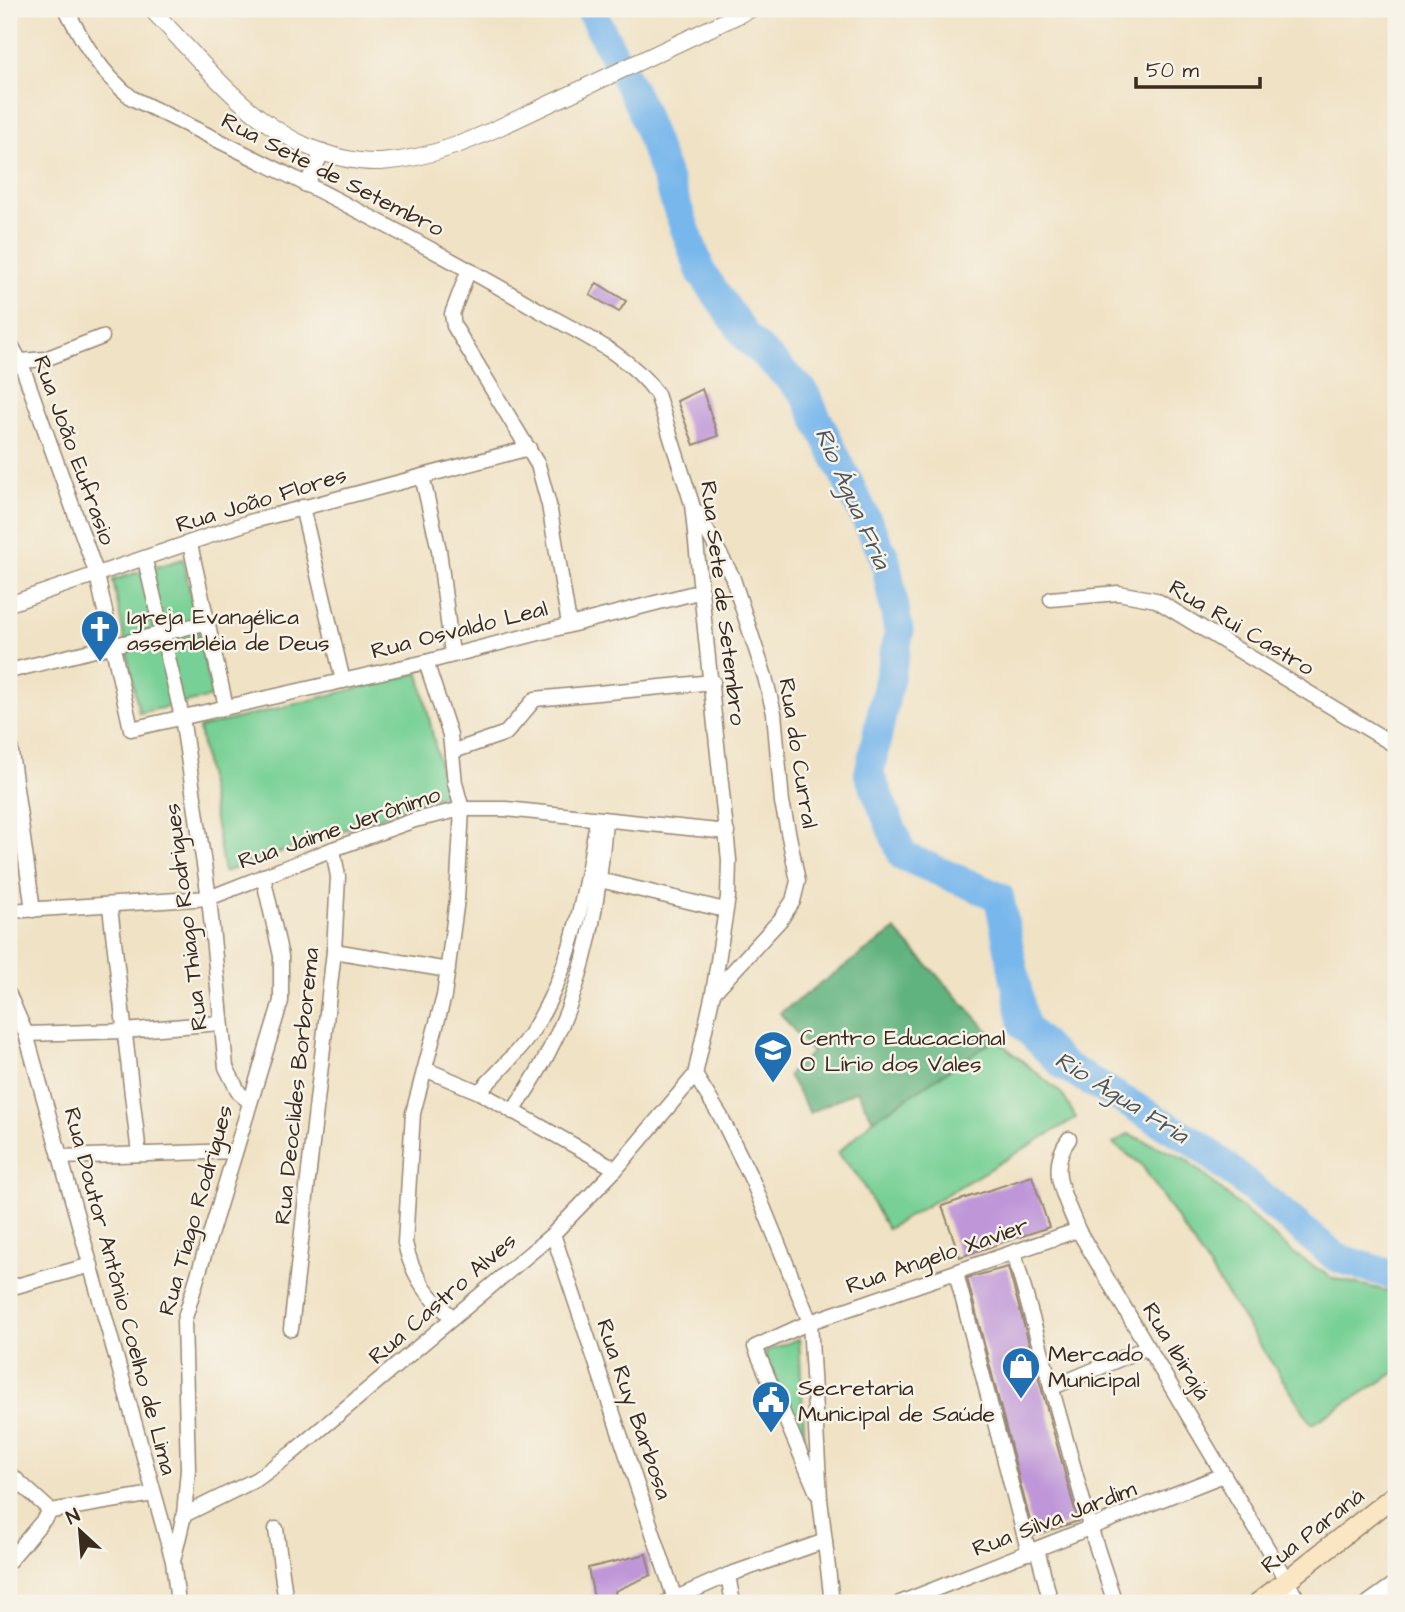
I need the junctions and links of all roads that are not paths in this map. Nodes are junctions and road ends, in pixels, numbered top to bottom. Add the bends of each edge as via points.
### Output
1 (66, 9) edge
2 (151, 9) edge
3 (751, 9) edge
4 (323, 151) junction
5 (306, 185) junction
6 (469, 269) junction
7 (102, 337) dead end
8 (9, 341) edge
9 (15, 362) edge
10 (529, 448) junction
11 (422, 476) junction
12 (692, 504) junction
13 (302, 507) junction
14 (190, 544) junction
15 (145, 560) junction
16 (97, 575) junction
17 (702, 591) junction
18 (1051, 599) dead end
19 (9, 604) edge
20 (209, 622) junction
21 (569, 624) junction
22 (163, 634) junction
23 (112, 647) junction
24 (452, 654) junction
25 (426, 662) junction
26 (9, 671) edge
27 (343, 681) junction
28 (713, 682) junction
29 (226, 707) junction
30 (182, 718) junction
31 (9, 744) edge
32 (1396, 746) edge
33 (454, 751) junction
34 (462, 809) junction
35 (601, 820) junction
36 (727, 832) junction
37 (333, 849) junction
38 (263, 876) junction
39 (600, 880) junction
40 (209, 898) junction
41 (110, 907) junction
42 (33, 910) junction
43 (725, 910) junction
44 (9, 911) edge
45 (334, 951) junction
46 (448, 970) junction
47 (713, 993) junction
48 (9, 995) edge
49 (220, 1023) junction
50 (124, 1031) junction
51 (26, 1034) junction
52 (427, 1070) junction
53 (695, 1075) junction
54 (479, 1092) junction
55 (250, 1102) junction
56 (513, 1112) junction
57 (1069, 1139) dead end
58 (235, 1151) junction
59 (139, 1154) junction
60 (60, 1157) junction
61 (616, 1169) junction
62 (1078, 1230) junction
63 (553, 1234) junction
64 (1014, 1253) junction
65 (91, 1265) junction
66 (956, 1273) junction
67 (9, 1288) edge
68 (452, 1317) junction
69 (810, 1322) junction
70 (291, 1329) dead end
71 (1148, 1347) junction
72 (1051, 1388) junction
73 (9, 1473) edge
74 (1223, 1475) junction
75 (153, 1494) junction
76 (1396, 1494) edge
77 (820, 1499) junction
78 (51, 1511) junction
79 (184, 1515) junction
80 (276, 1529) dead end
81 (1091, 1530) junction
82 (825, 1541) junction
83 (1033, 1551) junction
84 (9, 1561) edge
85 (173, 1561) junction
86 (728, 1575) junction
87 (1287, 1581) junction
88 (1396, 1583) edge
89 (670, 1601) edge
90 (178, 1603) edge
91 (286, 1603) edge
92 (733, 1603) edge
93 (832, 1603) edge
94 (900, 1603) edge
95 (1051, 1603) edge
96 (1115, 1603) edge
97 (1258, 1603) edge
98 (1300, 1603) edge
99 (1368, 1603) edge

1 - 5 street, Rua Sete de Setembro via 109,79 132,98
2 - 4 street via 247,107 296,140
3 - 4 street via 469,142 405,159 355,160
4 - 5 street
5 - 6 street, Rua Sete de Setembro
6 - 10 street via 452,314 454,326
6 - 12 street, Rua Sete de Setembro via 617,356 649,383 657,394
7 - 9 street via 69,352
8 - 9 street, Rua João Eufrasio
9 - 16 street, Rua João Eufrasio
10 - 11 street, Rua João Flores
10 - 21 street via 544,482
11 - 13 street, Rua João Flores
11 - 24 street via 439,550
12 - 17 street, Rua Sete de Setembro
12 - 47 street, Rua do Curral via 732,576 765,677 798,881 793,901 781,919
13 - 14 street, Rua João Flores
13 - 27 street
14 - 15 street, Rua João Flores
14 - 20 street
15 - 16 street, Rua João Flores
15 - 22 street, Rua Thiago Rodrigues
16 - 19 street, Rua João Flores
16 - 23 street, Rua João Eufrasio
17 - 21 street, Rua Osvaldo Leal
17 - 28 street, Rua Sete de Setembro
18 - 32 street, Rua Rui Castro via 1118,593 1156,600
20 - 22 street
20 - 29 street
21 - 24 street, Rua Osvaldo Leal
22 - 23 street
22 - 30 street, Rua Thiago Rodrigues
23 - 26 street
23 - 30 street, Rua Osvaldo Leal via 131,729
24 - 25 street, Rua Osvaldo Leal
25 - 27 street, Rua Osvaldo Leal
25 - 33 street
27 - 29 street, Rua Osvaldo Leal
28 - 33 street via 535,699 506,733
28 - 36 street, Rua Sete de Setembro
29 - 30 street, Rua Osvaldo Leal
30 - 40 street, Rua Thiago Rodrigues
31 - 42 street
33 - 34 street
34 - 35 street, Rua Jaime Jerônimo via 506,808
34 - 37 street, Rua Jaime Jerônimo
34 - 46 street
35 - 36 street, Rua Jaime Jerônimo
35 - 39 street
35 - 54 street via 555,985 529,1037
36 - 43 street, Rua Sete de Setembro
37 - 38 street, Rua Jaime Jerônimo
37 - 45 street, Rua Deoclides Borborema via 338,877
38 - 40 street, Rua Jaime Jerônimo
38 - 55 street, Rua Tiago Rodrigues via 281,956 282,990
39 - 43 street
39 - 56 street via 568,1007 549,1052
40 - 41 street, Rua Jaime Jerônimo
40 - 49 street, Rua Thiago Rodrigues
41 - 42 street, Rua Jaime Jerônimo
41 - 50 street
42 - 44 street, Rua Jaime Jerônimo
43 - 47 street, Rua Sete de Setembro
45 - 46 street
45 - 70 street, Rua Deoclides Borborema
46 - 52 street
47 - 53 street, Rua Sete de Setembro
48 - 51 street, Rua Doutor Antônio Coelho de Lima
49 - 50 street
49 - 55 street, Rua Thiago Rodrigues via 230,1080
50 - 51 street
50 - 59 street
51 - 60 street, Rua Doutor Antônio Coelho de Lima
52 - 54 street
52 - 68 street via 413,1113 405,1243 419,1282
53 - 61 street, Rua Castro Alves
53 - 69 street via 753,1182
54 - 56 street
55 - 58 street, Rua Tiago Rodrigues
56 - 61 street
57 - 62 street, Rua Ibirajá via 1060,1151 1058,1176
58 - 59 street
58 - 79 street, Rua Tiago Rodrigues via 184,1321 188,1469
59 - 60 street
60 - 65 street, Rua Doutor Antônio Coelho de Lima
61 - 63 street, Rua Castro Alves
62 - 64 street, Rua Angelo Xavier
62 - 71 street, Rua Ibirajá
63 - 68 street, Rua Castro Alves
63 - 89 street, Rua Ruy Barbosa
64 - 66 street, Rua Angelo Xavier
64 - 72 street
65 - 67 street
65 - 75 street, Rua Doutor Antônio Coelho de Lima
66 - 69 street, Rua Angelo Xavier
66 - 83 street
68 - 79 street, Rua Castro Alves via 291,1454 257,1479
69 - 77 street
69 - 77 street, Rua Angelo Xavier via 755,1347
71 - 72 street
71 - 74 street, Rua Ibirajá
72 - 81 street
73 - 78 street
74 - 81 street, Rua Silva Jardim
74 - 87 street, Rua Ibirajá
75 - 78 street
75 - 85 street, Rua Doutor Antônio Coelho de Lima
76 - 87 main road, Rua Paraná
77 - 82 street
78 - 84 street
79 - 85 street, Rua Tiago Rodrigues
80 - 91 street
81 - 83 street, Rua Silva Jardim
81 - 96 street
82 - 86 street
82 - 93 street
83 - 94 street, Rua Silva Jardim
83 - 95 street
85 - 90 street, Rua Doutor Antônio Coelho de Lima
86 - 89 street
86 - 92 street
87 - 97 main road, Rua Paraná
87 - 98 street, Rua Ibirajá
88 - 99 street

